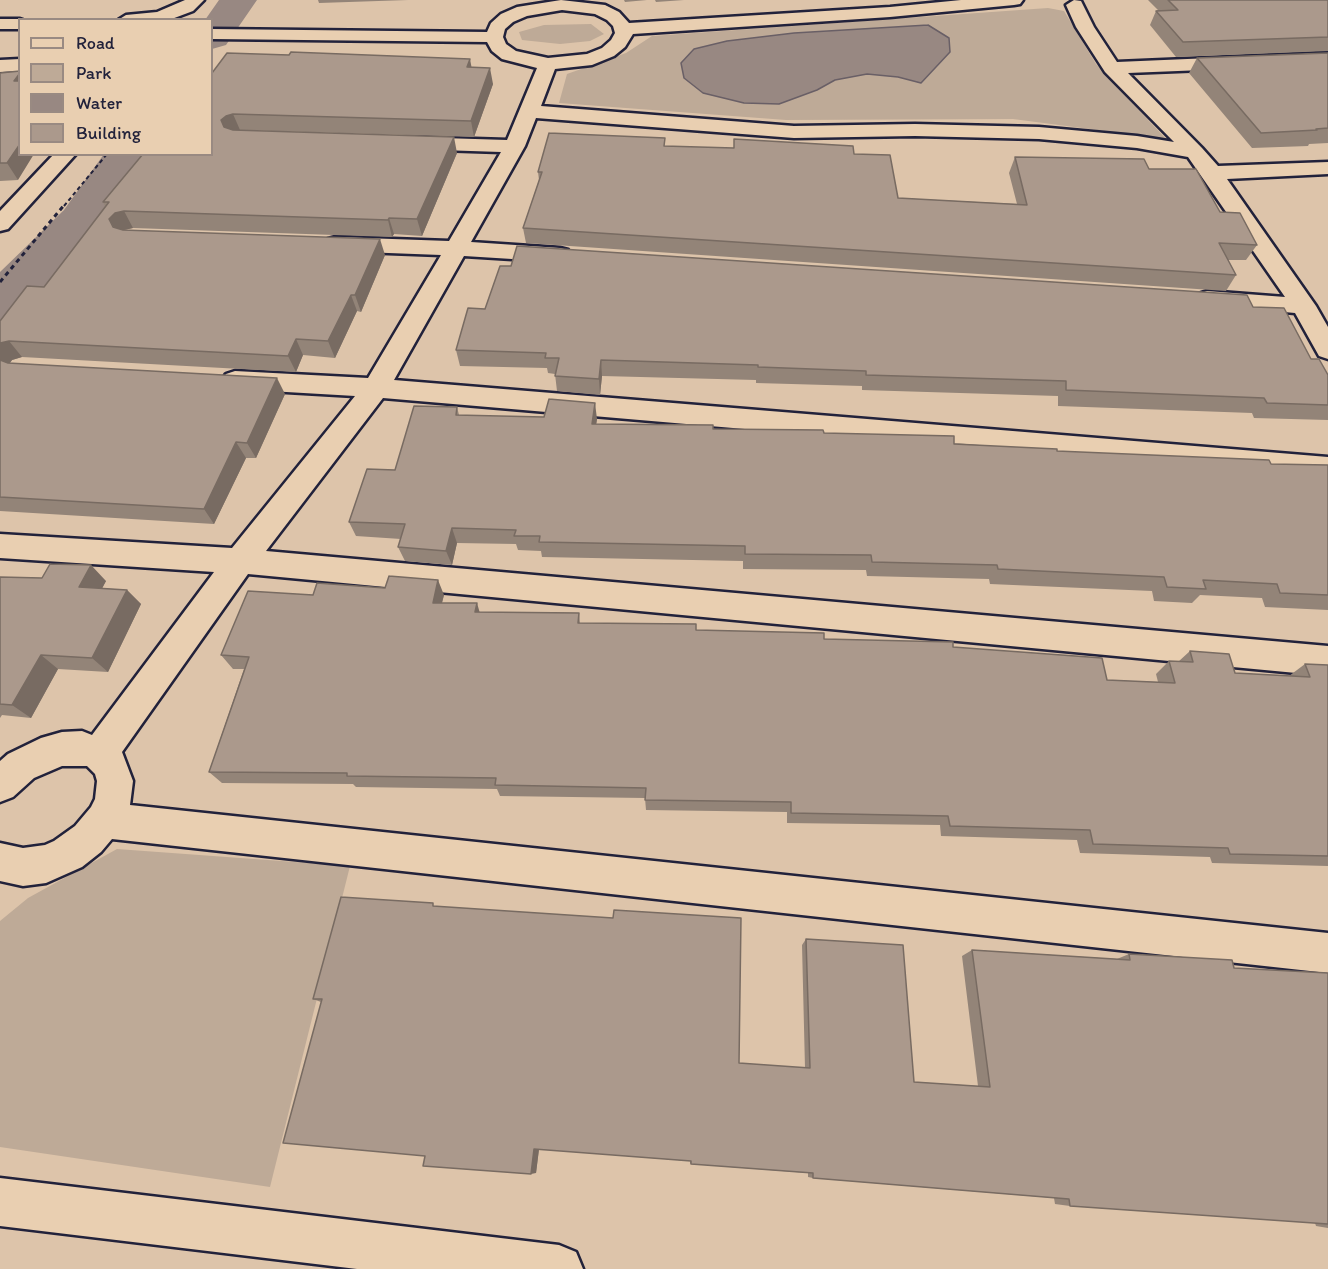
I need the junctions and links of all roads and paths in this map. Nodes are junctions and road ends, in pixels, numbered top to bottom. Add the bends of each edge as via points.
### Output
1 (195, 0) edge
2 (1014, 0) edge
3 (573, 3) edge
4 (1075, 3) edge
5 (149, 18) edge
6 (0, 24) edge
7 (18, 24) edge
8 (622, 29) junction
9 (213, 34) edge
10 (494, 37) junction
11 (1328, 59) edge
12 (548, 64) junction
13 (18, 65) edge
14 (0, 66) edge
15 (1112, 68) junction
16 (528, 111) junction
17 (396, 142) edge
18 (515, 146) junction
19 (1195, 152) junction
20 (64, 156) edge
21 (105, 156) edge
22 (1328, 168) edge
23 (1212, 173) junction
24 (0, 224) edge
25 (312, 243) edge
26 (455, 248) junction
27 (587, 257) edge
28 (0, 282) edge
29 (1185, 298) edge
30 (1304, 306) junction
31 (1328, 350) edge
32 (211, 379) edge
33 (376, 388) junction
34 (1328, 468) edge
35 (0, 546) edge
36 (240, 561) junction
37 (1328, 661) edge
38 (99, 754) junction
39 (0, 785) edge
40 (104, 820) junction
41 (1, 864) edge
42 (1328, 953) edge
43 (0, 1202) edge
44 (559, 1269) edge

1 - 5 street via 187,7
2 - 8 street
3 - 8 street via 613,16
3 - 10 street via 523,11 507,18 497,27
4 - 15 street via 1085,27
6 - 7 street
8 - 12 street via 619,43 608,52 592,59
9 - 10 street
10 - 12 street via 498,47 509,55
11 - 15 street
12 - 16 street
13 - 14 street
15 - 19 street
16 - 18 street
16 - 19 street via 794,132 1040,133
17 - 18 street
18 - 26 street
19 - 23 street
20 - 24 street
21 - 28 path
22 - 23 street
23 - 30 street
25 - 26 street
26 - 27 street
26 - 33 street
29 - 30 street
30 - 31 street
32 - 33 street
33 - 34 street
33 - 36 street
35 - 36 street
36 - 37 street
36 - 38 street
38 - 39 street via 82,748 41,755
38 - 40 street via 110,765 115,781 113,800
40 - 41 street via 88,839 46,864
40 - 42 street
43 - 44 street

